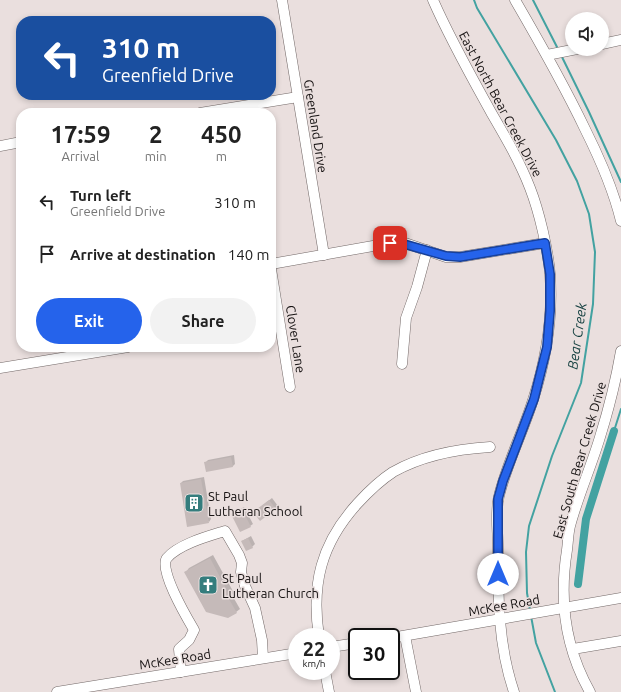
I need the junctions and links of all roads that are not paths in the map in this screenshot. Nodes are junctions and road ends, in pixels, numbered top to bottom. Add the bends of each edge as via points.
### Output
1 (282, 0) edge
2 (433, 0) edge
3 (515, 0) edge
4 (621, 40) edge
5 (609, 43) edge
6 (565, 51) edge
7 (547, 55) junction
8 (298, 97) junction
9 (231, 108) edge
10 (16, 143) edge
11 (0, 146) edge
12 (621, 221) edge
13 (545, 243) junction
14 (427, 250) junction
15 (324, 255) junction
16 (276, 263) edge
17 (276, 301) edge
18 (621, 351) edge
19 (98, 352) edge
20 (402, 364) dead end
21 (0, 368) edge
22 (290, 387) dead end
23 (490, 447) dead end
24 (621, 598) edge
25 (564, 608) junction
26 (503, 618) junction
27 (318, 628) edge
28 (405, 636) junction
29 (400, 637) edge
30 (621, 642) edge
31 (573, 649) junction
32 (288, 654) edge
33 (263, 658) junction
34 (181, 672) junction
35 (327, 680) edge
36 (57, 692) edge
37 (329, 692) edge
38 (416, 692) edge
39 (514, 692) edge
40 (590, 692) edge

1 - 8 street, Greenland Drive
2 - 13 street, East North Bear Creek Drive via 458,54 512,149 531,189
3 - 7 street
4 - 5 street
6 - 7 street
7 - 12 street via 610,182
8 - 9 street
8 - 15 street, Greenland Drive
10 - 11 street
13 - 14 street via 460,257
13 - 26 street, East North Bear Creek Drive via 550,274 547,347 534,399 498,499 498,600
14 - 15 street via 390,243
14 - 20 street via 406,318
15 - 16 street
17 - 22 street, Clover Lane
18 - 25 street, East South Bear Creek Drive via 614,388 570,527 565,560
19 - 21 street
23 - 27 street via 438,454 414,463 377,483 357,504 335,531 322,564 316,605
24 - 25 street, McKee Road
25 - 26 street, McKee Road
25 - 31 street, East South Bear Creek Drive
26 - 28 street, McKee Road
26 - 39 street, East North Bear Creek Drive via 505,659
28 - 29 street, McKee Road
28 - 38 street
30 - 31 street
31 - 40 street, East South Bear Creek Drive
32 - 33 street, McKee Road
33 - 34 street, McKee Road
33 - 34 street via 255,608 245,586 241,572 242,563 225,531 184,546 167,558 165,566 169,582 194,630 189,640 179,648
34 - 36 street, McKee Road
35 - 37 street

